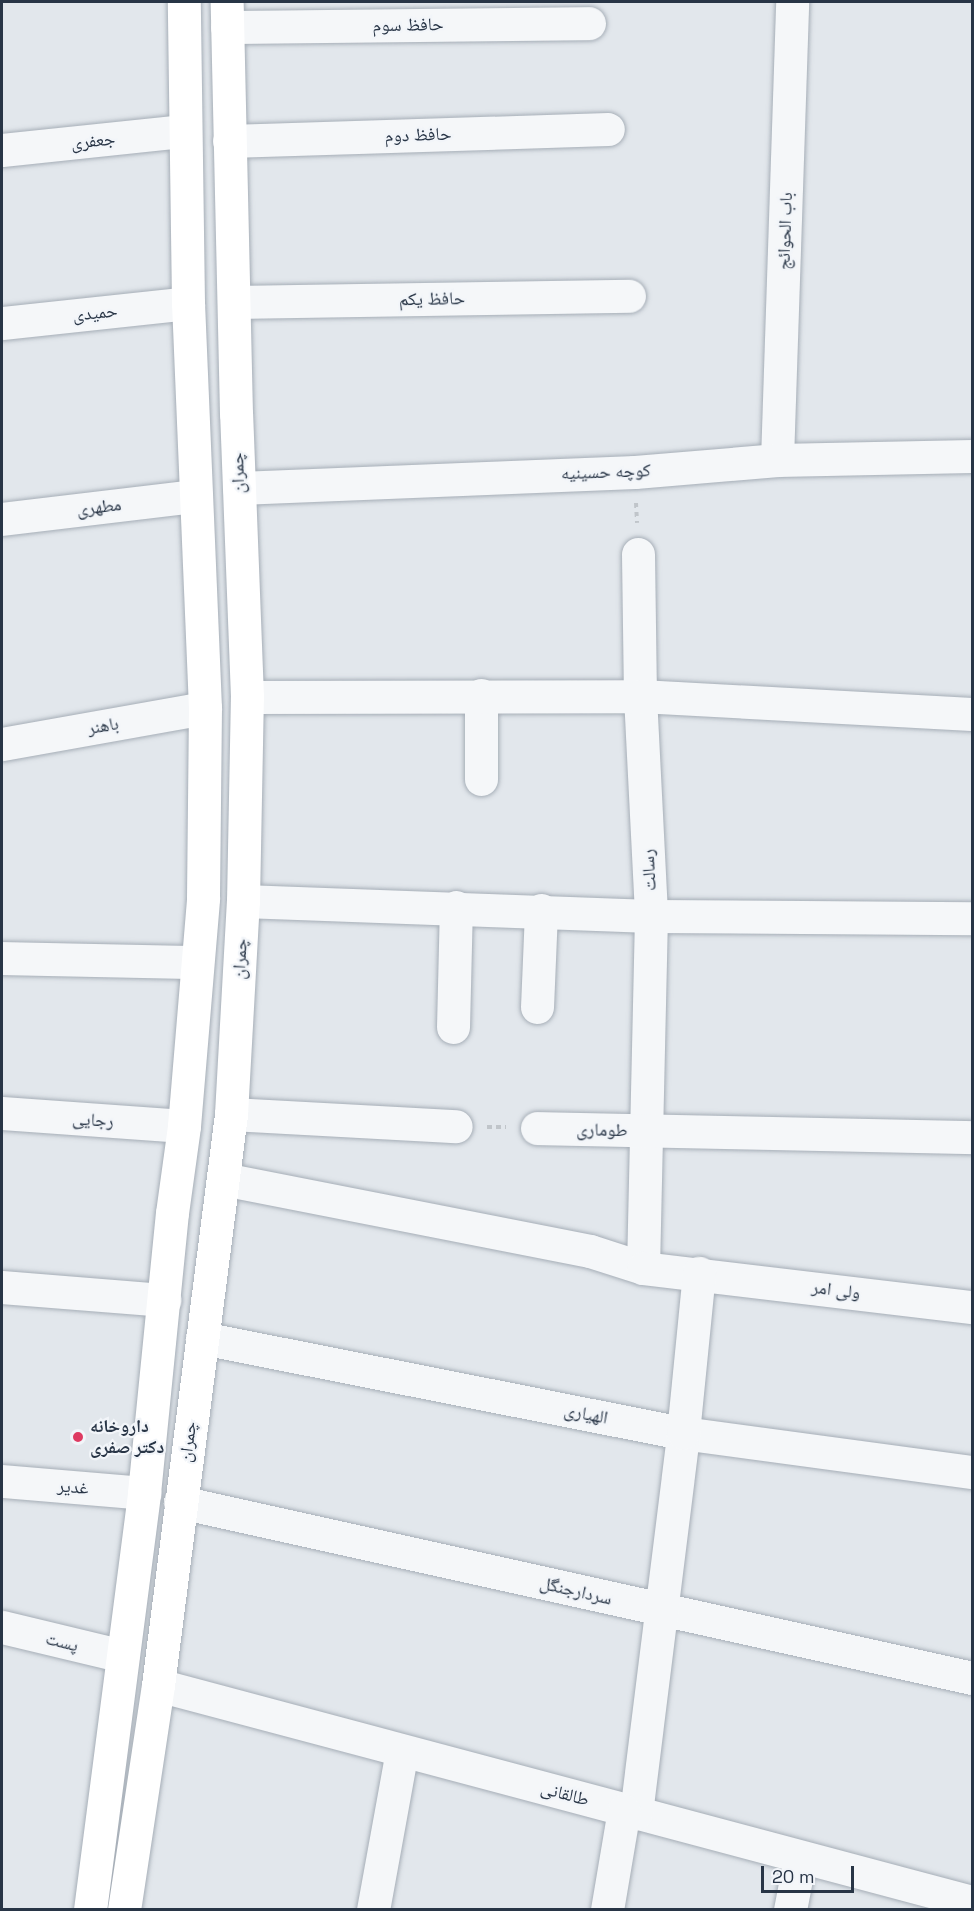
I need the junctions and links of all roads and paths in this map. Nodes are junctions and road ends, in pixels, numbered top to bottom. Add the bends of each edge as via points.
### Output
1 (184, 2) edge
2 (792, 2) edge
3 (227, 14) edge
4 (589, 23) dead end
5 (608, 129) dead end
6 (184, 131) junction
7 (229, 141) junction
8 (2, 150) edge
9 (629, 296) dead end
10 (234, 302) junction
11 (188, 303) junction
12 (2, 323) edge
13 (972, 456) edge
14 (777, 460) junction
15 (635, 472) junction
16 (239, 488) junction
17 (196, 495) junction
18 (2, 519) edge
19 (638, 554) joint
20 (481, 694) junction
21 (640, 696) junction
22 (247, 697) junction
23 (206, 708) junction
24 (972, 714) edge
25 (2, 744) edge
26 (481, 779) dead end
27 (243, 901) junction
28 (456, 908) junction
29 (542, 910) junction
30 (651, 916) junction
31 (972, 918) edge
32 (2, 958) edge
33 (197, 962) junction
34 (537, 1006) dead end
35 (453, 1027) dead end
36 (2, 1113) edge
37 (231, 1114) junction
38 (184, 1126) junction
39 (456, 1126) joint
40 (537, 1128) joint
41 (647, 1130) junction
42 (972, 1137) edge
43 (223, 1179) junction
44 (643, 1268) junction
45 (699, 1273) junction
46 (2, 1287) edge
47 (164, 1300) junction
48 (972, 1307) edge
49 (202, 1338) junction
50 (683, 1433) junction
51 (972, 1472) edge
52 (2, 1481) edge
53 (144, 1493) junction
54 (180, 1502) junction
55 (661, 1610) junction
56 (2, 1627) edge
57 (123, 1656) junction
58 (972, 1678) edge
59 (158, 1685) junction
60 (402, 1751) junction
61 (630, 1811) junction
62 (800, 1858) junction
63 (971, 1905) edge
64 (90, 1910) edge
65 (124, 1910) edge
66 (373, 1910) edge
67 (607, 1910) edge
68 (790, 1910) edge

1 - 6 main road, چمران
2 - 14 street, باب الحوائج
3 - 4 street, حافظ سوم
3 - 7 main road, چمران
5 - 7 street, حافظ دوم
6 - 8 street, جعفری
6 - 11 main road, چمران
7 - 10 main road, چمران
9 - 10 street, حافظ یکم
10 - 16 main road, چمران
11 - 12 street, حمیدی
11 - 17 main road, چمران
13 - 14 street, کوچه حسینیه
14 - 15 street, کوچه حسینیه
15 - 16 street, کوچه حسینیه
15 - 19 path
16 - 22 main road, چمران
17 - 18 street, مطهری
17 - 23 main road, چمران
19 - 21 street, رسالت
20 - 21 street
20 - 22 street
20 - 26 street
21 - 24 street
21 - 30 street, رسالت
22 - 27 main road, چمران
23 - 25 street, باهنر
23 - 33 main road, چمران via 203,898
27 - 28 street
27 - 37 main road, چمران
28 - 29 street
28 - 35 street
29 - 30 street
29 - 34 street
30 - 31 street
30 - 41 street, رسالت
32 - 33 street
33 - 38 main road, چمران
36 - 38 street, رجایی
37 - 39 street
37 - 43 main road, چمران
38 - 47 main road, چمران
39 - 40 path
40 - 41 street, طوماری
41 - 42 street, طوماری
41 - 44 street, رسالت
43 - 44 street, ولی امر via 590,1251
43 - 49 main road, چمران
44 - 45 street, ولی امر
45 - 48 street, ولی امر
45 - 50 street
46 - 47 street
47 - 53 main road, چمران
49 - 50 street, الهیاری
49 - 54 main road, چمران
50 - 51 street, الهیاری
50 - 55 street
52 - 53 street, غدیر
53 - 57 main road, چمران
54 - 55 street, سردارجنگل
54 - 59 main road, چمران
55 - 58 street, سردارجنگل
55 - 61 street
56 - 57 street, پست
57 - 64 main road, چمران
59 - 60 street, طالقانی
59 - 65 main road, چمران
60 - 61 street, طالقانی
60 - 66 street
61 - 62 street, طالقانی
61 - 67 street
62 - 63 street, طالقانی
62 - 68 street

